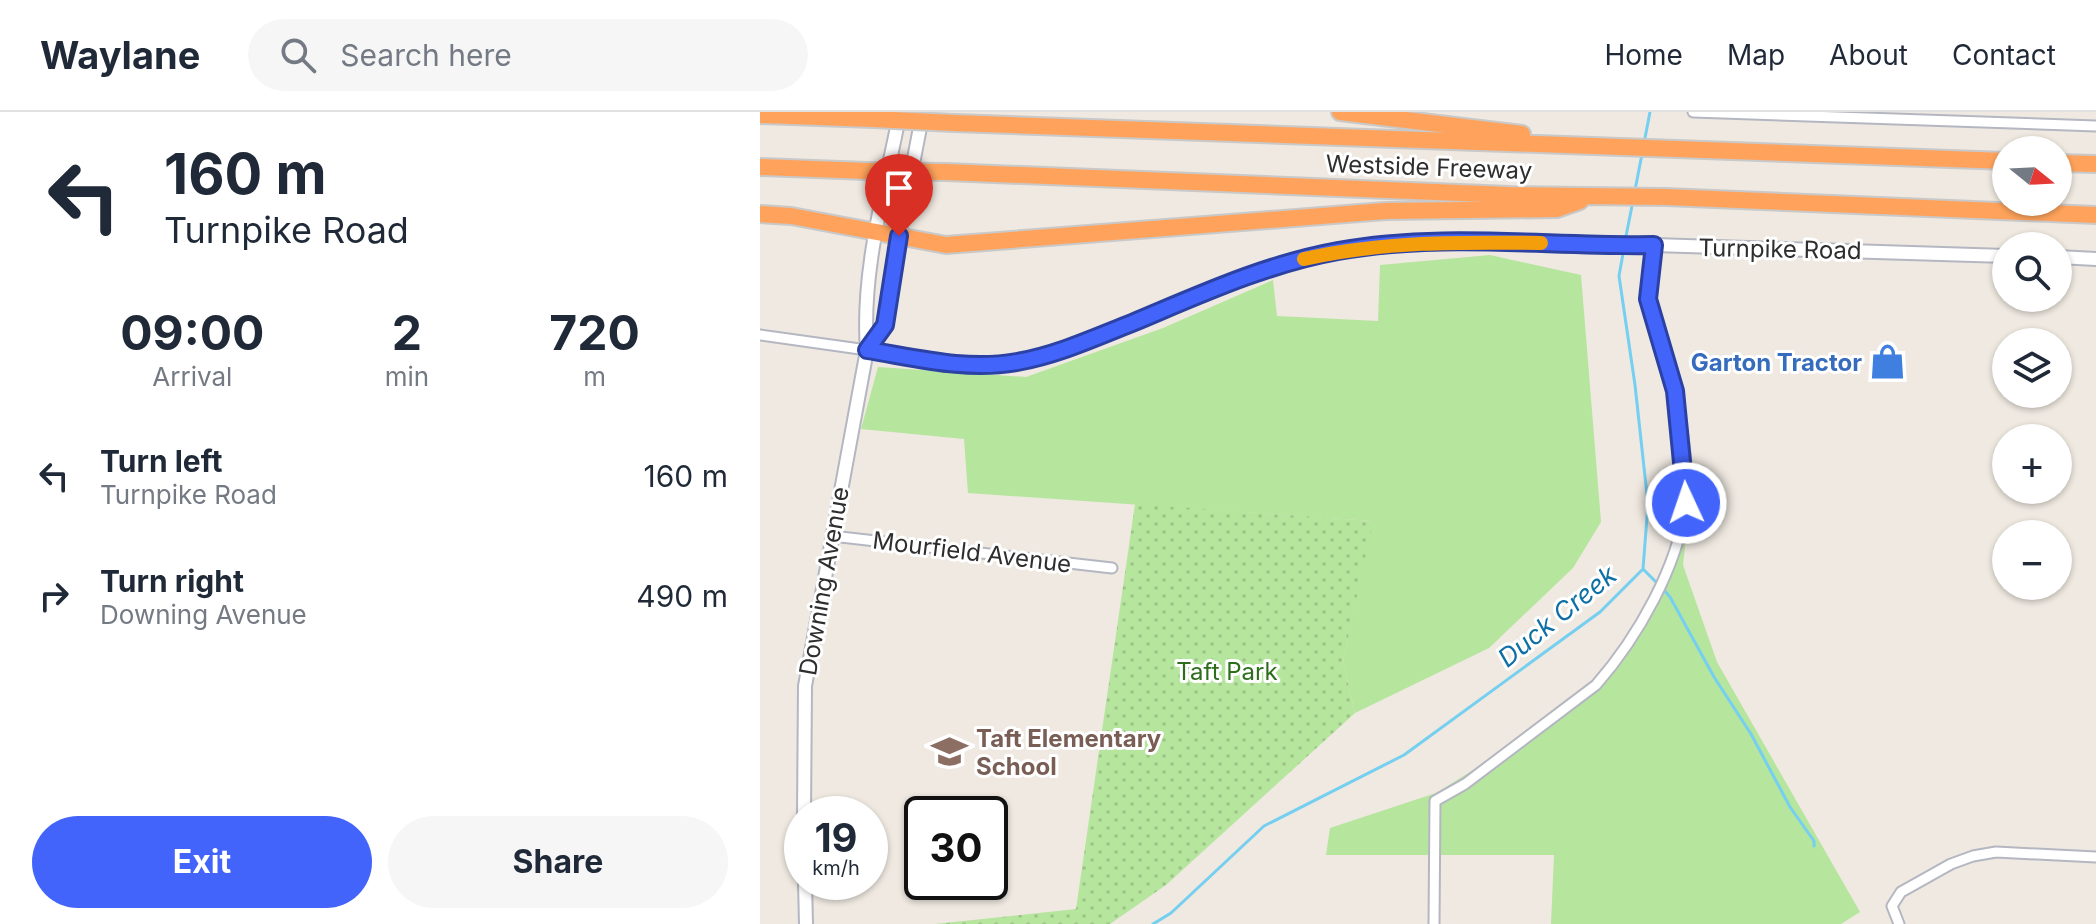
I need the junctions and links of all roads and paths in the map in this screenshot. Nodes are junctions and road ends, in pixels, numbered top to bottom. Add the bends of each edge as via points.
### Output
1 (900, 112) edge
2 (923, 112) edge
3 (1340, 112) edge
4 (1693, 112) edge
5 (1736, 112) edge
6 (760, 115) edge
7 (2096, 126) edge
8 (1546, 144) junction
9 (1992, 160) edge
10 (2072, 163) edge
11 (2096, 164) edge
12 (760, 167) edge
13 (1593, 197) junction
14 (760, 214) edge
15 (2096, 215) edge
16 (877, 232) junction
17 (899, 236) junction
18 (1649, 245) junction
19 (1992, 256) edge
20 (2072, 258) edge
21 (2096, 259) edge
22 (760, 335) edge
23 (867, 350) junction
24 (832, 536) junction
25 (1112, 568) dead end
26 (804, 796) edge
27 (2096, 857) edge
28 (805, 900) edge
29 (806, 924) edge
30 (1434, 924) edge
31 (1899, 924) edge

1 - 16 street, Downing Avenue
2 - 17 street, Downing Avenue
3 - 8 highway via 1524,134
4 - 5 street
5 - 7 street
6 - 8 highway, Westside Freeway, bridge
8 - 9 highway, Westside Freeway
10 - 11 highway
12 - 13 highway, Westside Freeway, bridge
13 - 15 highway, Westside Freeway
13 - 17 highway via 1557,209 1373,212 946,245
14 - 16 highway
16 - 17 highway
16 - 23 street, Downing Avenue via 865,324
17 - 23 street, Downing Avenue via 885,325
18 - 19 street, Turnpike Road
18 - 23 street, Turnpike Road via 1442,242 1339,251 1244,277 1055,353 1016,362 935,363
18 - 30 street via 1648,299 1675,391 1686,484 1672,561 1634,632 1596,685 1435,801
20 - 21 street
22 - 23 street, Turnpike Road
23 - 24 street, Downing Avenue
24 - 25 street, Mourfield Avenue
24 - 26 street, Downing Avenue via 805,686
27 - 31 street via 1996,852 1973,856 1901,892 1892,911
28 - 29 street

